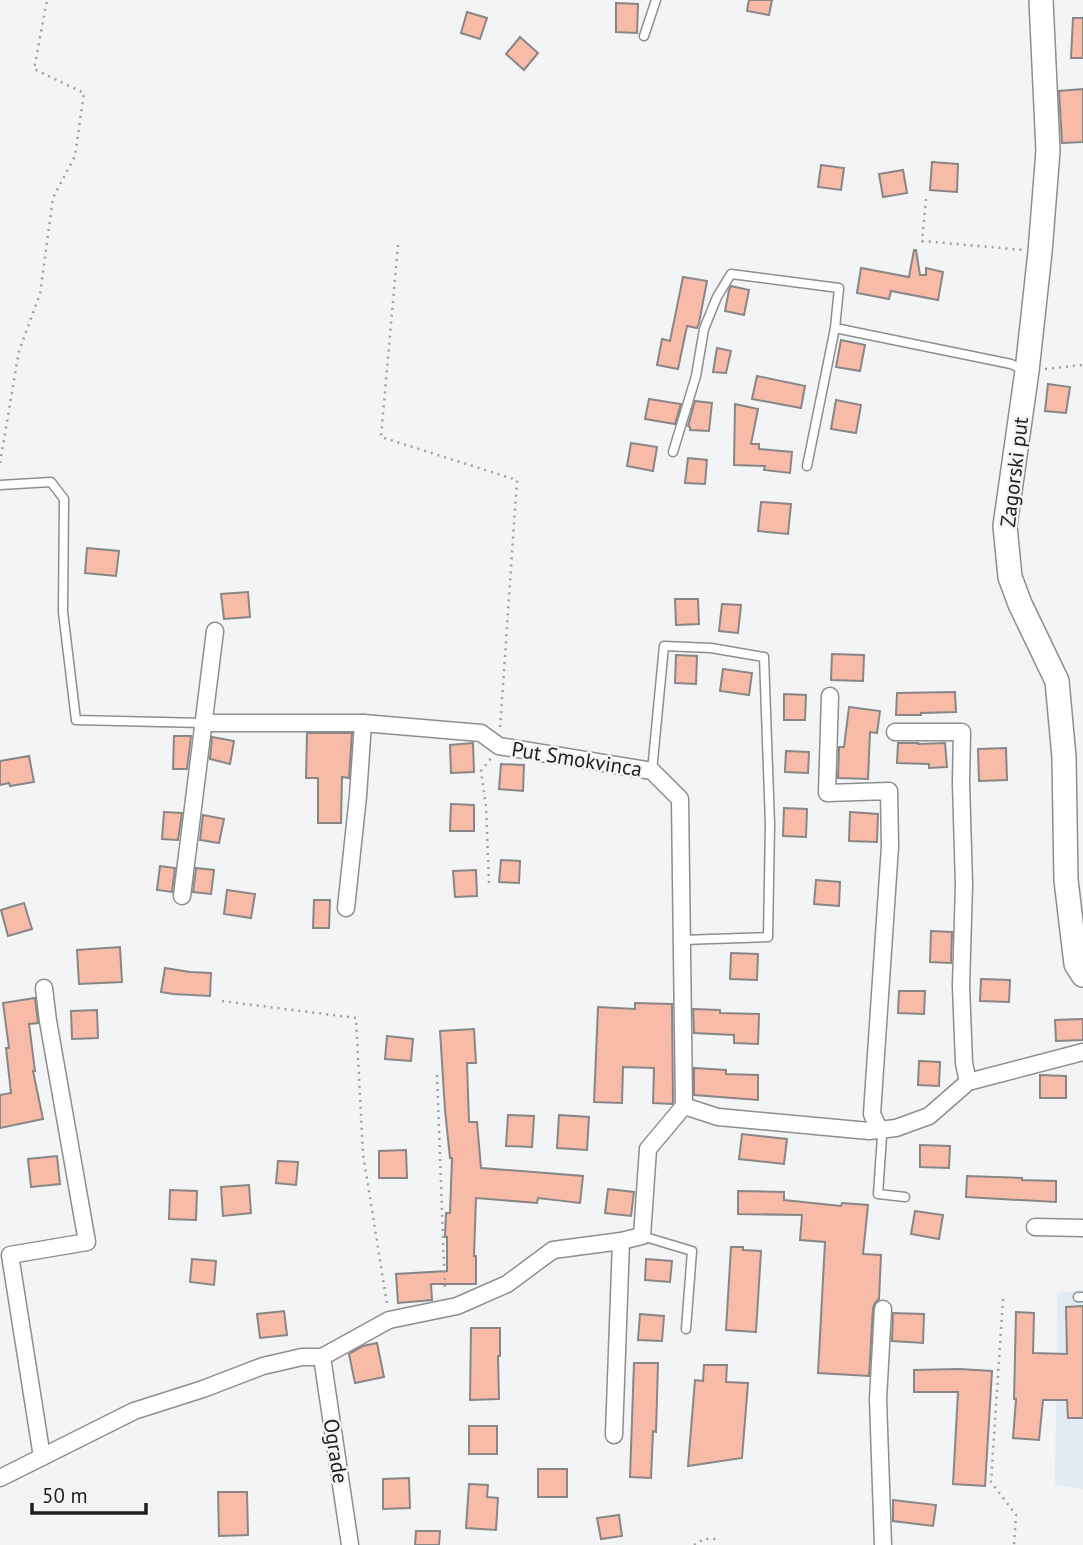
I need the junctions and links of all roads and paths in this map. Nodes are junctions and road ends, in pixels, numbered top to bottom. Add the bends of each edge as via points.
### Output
1 (47, 0) edge
2 (656, 0) edge
3 (1041, 0) edge
4 (644, 36) dead end
5 (926, 199) dead end
6 (398, 245) dead end
7 (1040, 252) junction
8 (835, 328) junction
9 (1083, 365) edge
10 (1027, 371) junction
11 (673, 452) dead end
12 (0, 463) edge
13 (807, 466) dead end
14 (0, 485) edge
15 (215, 631) dead end
16 (830, 696) dead end
17 (203, 723) junction
18 (363, 723) junction
19 (895, 732) dead end
20 (499, 746) junction
21 (652, 771) junction
22 (489, 883) dead end
23 (181, 896) dead end
24 (346, 908) dead end
25 (682, 940) junction
26 (1083, 975) edge
27 (44, 988) dead end
28 (222, 1001) dead end
29 (1083, 1052) edge
30 (437, 1075) dead end
31 (968, 1082) junction
32 (684, 1106) junction
33 (879, 1129) junction
34 (905, 1197) dead end
35 (1035, 1227) dead end
36 (1083, 1228) edge
37 (642, 1236) junction
38 (621, 1241) junction
39 (1003, 1299) dead end
40 (447, 1308) junction
41 (883, 1309) dead end
42 (389, 1320) junction
43 (686, 1329) dead end
44 (321, 1357) junction
45 (614, 1436) dead end
46 (42, 1457) junction
47 (0, 1478) edge
48 (718, 1539) dead end
49 (350, 1545) edge
50 (694, 1545) edge
51 (883, 1545) edge
52 (1014, 1545) edge

1 - 12 path via 34,69 84,93 75,156 53,198 40,294 19,351
2 - 4 lane
3 - 7 main road, Zagorski put via 1048,151
5 - 7 path via 922,241
6 - 20 path via 381,437 517,480
7 - 10 main road, Zagorski put
8 - 10 lane
8 - 11 lane via 839,288 731,274 704,329 696,376
8 - 13 lane
9 - 10 path
10 - 26 main road, Zagorski put via 1005,526 1010,577 1057,681 1064,757 1066,880 1076,964
14 - 17 lane, Put Smokvinca via 51,482 64,499 63,612 76,720
15 - 17 street
16 - 33 street via 827,793 889,791 890,846 872,1114
17 - 18 street, Put Smokvinca
17 - 23 street
18 - 20 street, Put Smokvinca via 481,733
18 - 24 street
19 - 31 street via 962,732 961,986
20 - 21 street, Put Smokvinca
20 - 22 path via 481,771
21 - 25 street, Put Smokvinca via 680,799
21 - 25 lane via 664,646 764,657 770,824 768,937
25 - 32 street, Put Smokvinca
27 - 46 street via 87,1242 10,1255
28 - 42 path via 356,1017 363,1154
29 - 31 street
30 - 40 path
31 - 33 street via 929,1116
32 - 33 street via 718,1117
32 - 37 street via 648,1149
33 - 34 lane via 878,1194
35 - 36 street
37 - 38 street
37 - 43 lane via 692,1251
38 - 40 street via 553,1250 507,1284
38 - 45 street
39 - 52 path via 991,1482 1016,1515
40 - 42 street
41 - 51 street via 878,1399
42 - 44 street
44 - 46 street via 264,1366 134,1411
44 - 49 street, Ograde
46 - 47 street
48 - 50 path

